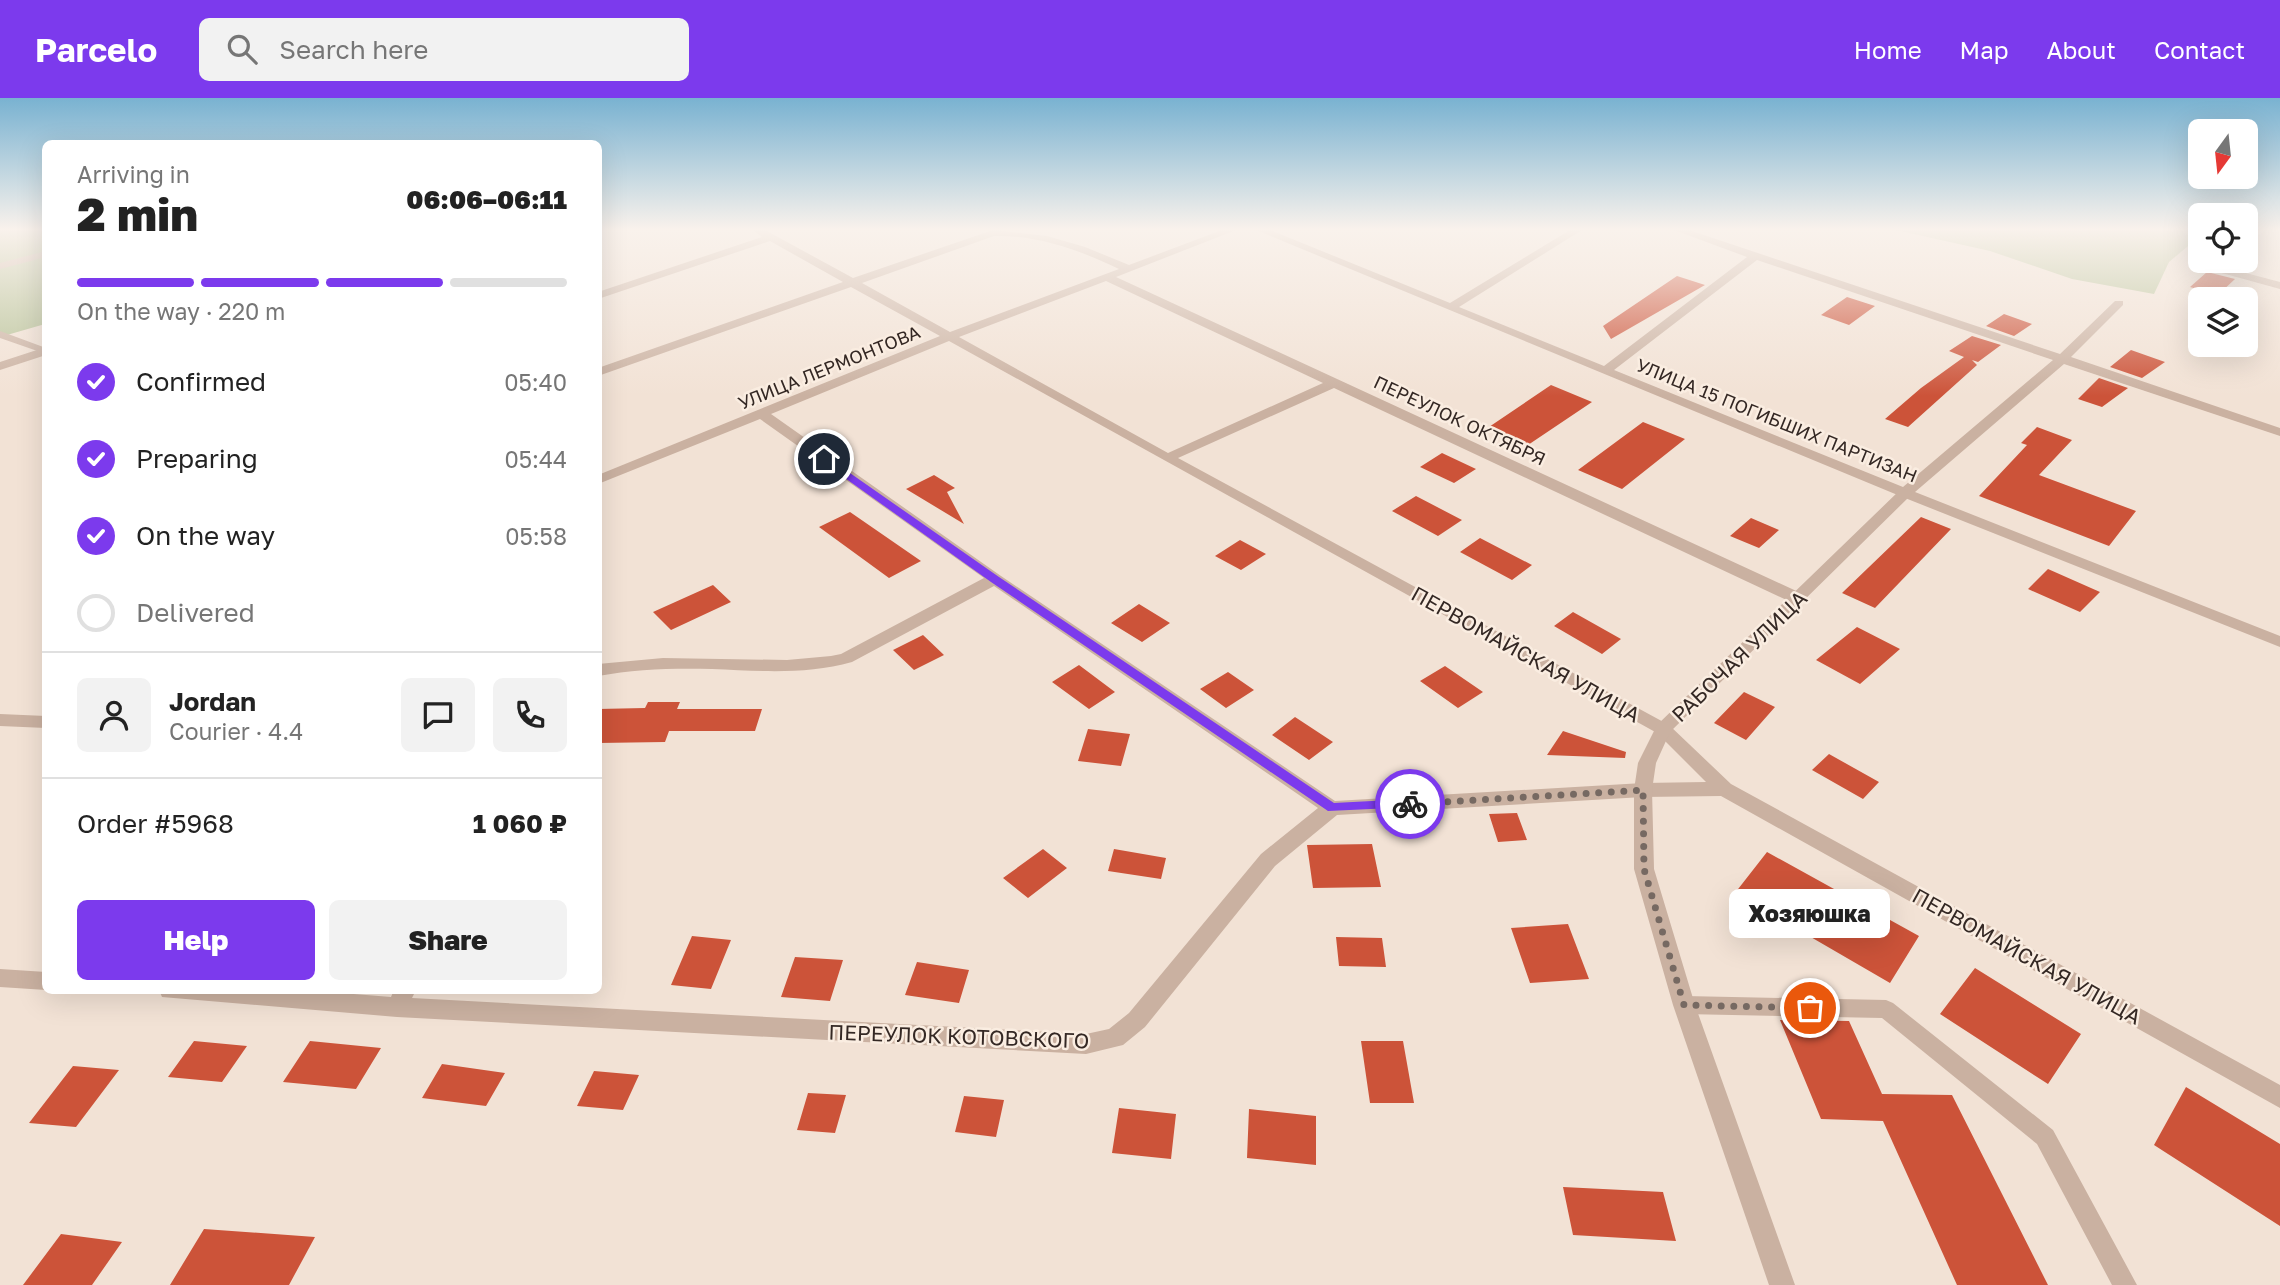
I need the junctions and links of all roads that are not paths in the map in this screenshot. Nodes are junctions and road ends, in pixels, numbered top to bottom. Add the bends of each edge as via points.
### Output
1 (626, 285) edge
2 (838, 285) edge
3 (858, 285) edge
4 (1084, 285) edge
5 (1124, 285) edge
6 (1398, 285) edge
7 (1486, 285) edge
8 (1716, 285) edge
9 (1841, 285) edge
10 (602, 295) edge
11 (2119, 303) dead end
12 (1451, 307) junction
13 (0, 334) edge
14 (949, 337) junction
15 (42, 350) edge
16 (42, 352) edge
17 (2061, 360) junction
18 (0, 366) edge
19 (1605, 370) junction
20 (602, 371) edge
21 (1334, 383) junction
22 (760, 413) junction
23 (2280, 432) edge
24 (1167, 458) junction
25 (602, 478) edge
26 (1905, 493) junction
27 (995, 579) junction
28 (1798, 598) junction
29 (2280, 642) edge
30 (602, 669) edge
31 (0, 720) edge
32 (42, 722) edge
33 (1663, 729) junction
34 (1724, 789) junction
35 (1643, 790) junction
36 (1332, 808) junction
37 (0, 978) edge
38 (42, 981) edge
39 (273, 994) edge
40 (401, 999) edge
41 (1684, 1005) junction
42 (2280, 1097) edge
43 (1782, 1285) edge
44 (2125, 1285) edge

1 - 10 street
2 - 20 street
3 - 14 street, ПЕРВОМАЙСКАЯ УЛИЦА
4 - 14 street, УЛИЦА ЛЕРМОНТОВА
5 - 21 street, ПЕРЕУЛОК ОКТЯБРЯ
6 - 12 street, УЛИЦА 15 ПОГИБШИХ ПАРТИЗАН
7 - 12 street
8 - 19 street
9 - 17 street
11 - 17 street, РАБОЧАЯ УЛИЦА
12 - 19 street, УЛИЦА 15 ПОГИБШИХ ПАРТИЗАН
13 - 15 lane
14 - 22 street, УЛИЦА ЛЕРМОНТОВА
14 - 24 street, ПЕРВОМАЙСКАЯ УЛИЦА
16 - 18 street
17 - 23 street
17 - 26 street, РАБОЧАЯ УЛИЦА
19 - 26 street, УЛИЦА 15 ПОГИБШИХ ПАРТИЗАН
21 - 24 street
21 - 28 street, ПЕРЕУЛОК ОКТЯБРЯ
22 - 25 street, УЛИЦА ЛЕРМОНТОВА
22 - 27 street
24 - 33 street, ПЕРВОМАЙСКАЯ УЛИЦА
26 - 28 street, РАБОЧАЯ УЛИЦА
26 - 29 street, УЛИЦА 15 ПОГИБШИХ ПАРТИЗАН
27 - 30 street via 846,658 820,665 629,664
27 - 36 street
28 - 33 street, РАБОЧАЯ УЛИЦА
31 - 32 street
33 - 34 street, ПЕРВОМАЙСКАЯ УЛИЦА
33 - 35 street, РАБОЧАЯ УЛИЦА via 1647,763
34 - 35 street
34 - 42 street, ПЕРВОМАЙСКАЯ УЛИЦА
35 - 36 street
35 - 41 street, РАБОЧАЯ УЛИЦА via 1644,869
36 - 40 street, ПЕРЕУЛОК КОТОВСКОГО via 1268,860 1138,1020 1115,1038 1086,1044
37 - 38 street
39 - 40 street, ПЕРЕУЛОК КОТОВСКОГО
41 - 43 street, РАБОЧАЯ УЛИЦА
41 - 44 lane via 1886,1009 2045,1137

